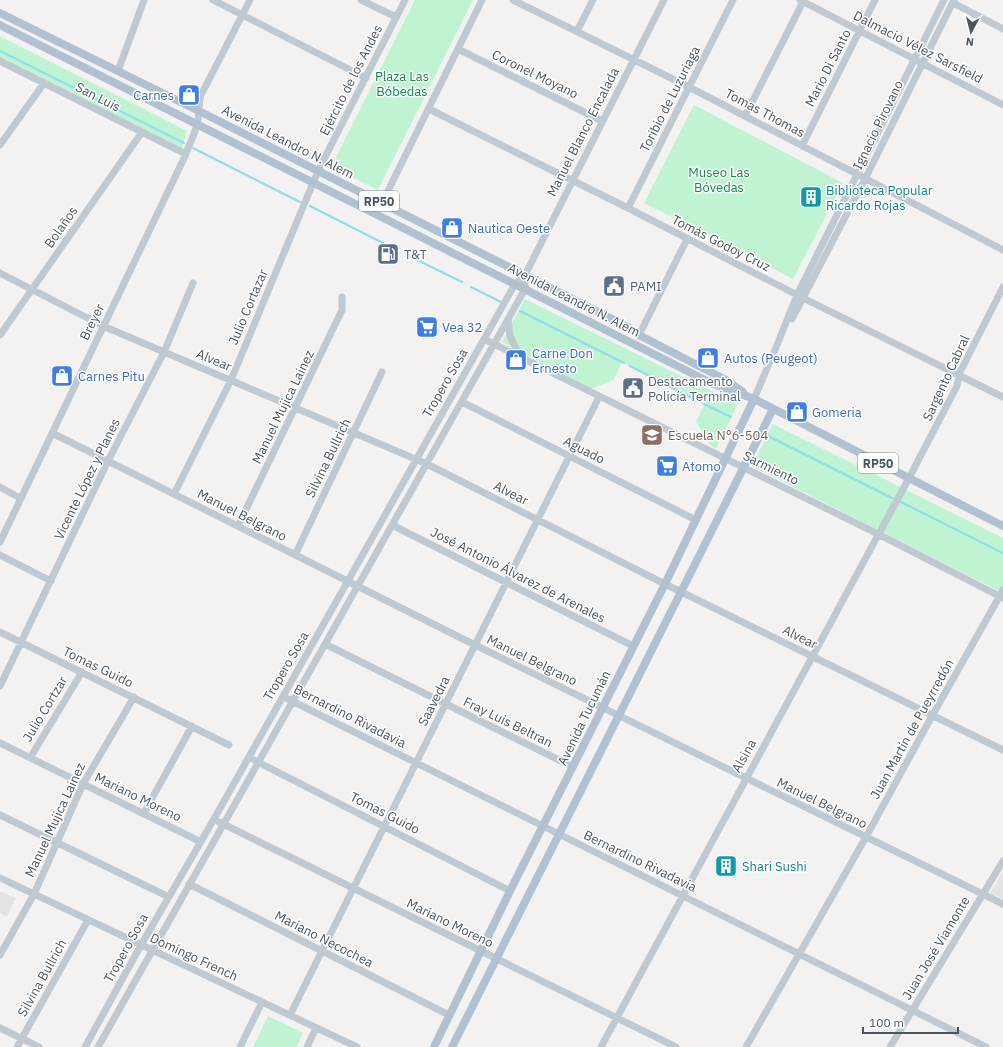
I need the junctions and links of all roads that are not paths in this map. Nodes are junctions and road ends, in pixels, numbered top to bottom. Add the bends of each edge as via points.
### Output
1 (144, 0) edge
2 (213, 0) edge
3 (250, 0) edge
4 (361, 0) edge
5 (405, 0) edge
6 (482, 0) edge
7 (514, 0) edge
8 (593, 0) edge
9 (664, 0) edge
10 (733, 0) edge
11 (875, 0) edge
12 (944, 0) edge
13 (802, 1) edge
14 (523, 2) edge
15 (954, 2) edge
16 (0, 12) edge
17 (243, 15) junction
18 (396, 17) junction
19 (0, 24) edge
20 (1003, 29) edge
21 (577, 31) junction
22 (860, 31) junction
23 (458, 49) junction
24 (634, 59) junction
25 (914, 59) junction
26 (0, 61) edge
27 (923, 64) junction
28 (118, 71) junction
29 (366, 78) junction
30 (44, 83) junction
31 (689, 87) junction
32 (1003, 105) edge
33 (429, 109) junction
34 (200, 111) junction
35 (745, 116) junction
36 (602, 121) junction
37 (197, 124) junction
38 (142, 132) junction
39 (0, 145) edge
40 (802, 146) junction
41 (186, 154) junction
42 (318, 171) junction
43 (857, 175) junction
44 (865, 179) junction
45 (572, 180) junction
46 (314, 182) junction
47 (382, 203) junction
48 (628, 208) junction
49 (687, 239) junction
50 (1003, 250) edge
51 (0, 272) edge
52 (525, 275) junction
53 (193, 283) dead end
54 (515, 284) junction
55 (1003, 287) edge
56 (32, 289) junction
57 (525, 289) junction
58 (342, 297) dead end
59 (800, 297) junction
60 (508, 319) junction
61 (103, 326) junction
62 (0, 335) edge
63 (639, 335) junction
64 (484, 339) junction
65 (494, 344) junction
66 (164, 352) junction
67 (520, 358) junction
68 (382, 372) dead end
69 (959, 374) junction
70 (230, 380) junction
71 (599, 397) junction
72 (1003, 397) edge
73 (754, 399) junction
74 (462, 402) junction
75 (296, 408) junction
76 (773, 409) junction
77 (353, 432) junction
78 (52, 433) junction
79 (570, 457) junction
80 (416, 459) junction
81 (726, 459) junction
82 (108, 462) junction
83 (427, 464) junction
84 (743, 467) junction
85 (909, 478) junction
86 (0, 487) edge
87 (174, 494) junction
88 (20, 498) junction
89 (538, 520) junction
90 (696, 520) junction
91 (392, 525) junction
92 (238, 526) junction
93 (1003, 526) edge
94 (878, 534) junction
95 (0, 542) edge
96 (0, 555) edge
97 (295, 555) junction
98 (51, 581) junction
99 (348, 581) junction
100 (507, 583) junction
101 (665, 584) junction
102 (358, 586) junction
103 (681, 591) junction
104 (1002, 595) edge
105 (0, 632) edge
106 (21, 642) junction
107 (324, 644) junction
108 (475, 645) junction
109 (633, 646) junction
110 (813, 657) junction
111 (82, 672) junction
112 (0, 686) edge
113 (282, 696) junction
114 (134, 698) junction
115 (292, 701) junction
116 (446, 704) junction
117 (602, 708) junction
118 (618, 715) junction
119 (932, 716) junction
120 (192, 726) junction
121 (0, 744) edge
122 (229, 745) dead end
123 (1003, 750) edge
124 (248, 757) junction
125 (30, 758) junction
126 (258, 762) junction
127 (416, 763) junction
128 (573, 767) junction
129 (745, 778) junction
130 (83, 784) junction
131 (144, 813) junction
132 (0, 815) edge
133 (214, 819) junction
134 (223, 824) junction
135 (384, 827) junction
136 (544, 827) junction
137 (558, 834) junction
138 (866, 837) junction
139 (57, 842) junction
140 (201, 842) junction
141 (1003, 861) edge
142 (0, 878) edge
143 (189, 884) junction
144 (353, 889) junction
145 (510, 891) junction
146 (34, 894) junction
147 (983, 894) junction
148 (682, 896) junction
149 (169, 897) junction
150 (1003, 904) edge
151 (88, 920) junction
152 (141, 945) junction
153 (152, 950) junction
154 (322, 951) junction
155 (482, 952) junction
156 (798, 954) junction
157 (0, 955) edge
158 (496, 959) junction
159 (262, 1002) junction
160 (912, 1011) junction
161 (290, 1015) junction
162 (449, 1015) junction
163 (617, 1018) junction
164 (0, 1028) edge
165 (316, 1028) junction
166 (22, 1039) junction
167 (18, 1047) edge
168 (39, 1047) edge
169 (85, 1047) edge
170 (98, 1047) edge
171 (240, 1047) edge
172 (307, 1047) edge
173 (357, 1047) edge
174 (434, 1047) edge
175 (452, 1047) edge
176 (601, 1047) edge
177 (676, 1047) edge
178 (746, 1047) edge
179 (890, 1047) edge
180 (986, 1047) edge

1 - 28 street
2 - 17 street
3 - 17 street, Breyer
4 - 18 street
5 - 18 street, Ejército de los Andes
6 - 23 street
7 - 14 street, Tomas Thomas
8 - 21 street
9 - 24 street, Manuel Blanco Encalada
10 - 31 street, Toribio de Luzuriaga
11 - 22 street, Mario Di Santo
12 - 25 street, Ignacio Pirovano
13 - 22 street, Dalmacio Vélez Sarsfield
13 - 35 street
14 - 21 street, Tomas Thomas
15 - 20 street
15 - 27 street, Ignacio Pirovano
16 - 28 main road, Avenida Leandro N. Alem / RP50
17 - 29 street
17 - 34 street, Breyer via 201,95
18 - 29 street, Ejército de los Andes
19 - 37 main road, Avenida Leandro N. Alem / RP50
21 - 24 street, Tomas Thomas
22 - 25 street, Dalmacio Vélez Sarsfield
22 - 40 street, Mario Di Santo
23 - 33 street
23 - 36 street, Coronel Moyano
24 - 31 street, Tomas Thomas
24 - 36 street, Manuel Blanco Encalada
25 - 27 street, Dalmacio Vélez Sarsfield
25 - 43 street, Ignacio Pirovano
26 - 30 street, San Luis
27 - 32 street, Dalmacio Vélez Sarsfield
27 - 44 street, Ignacio Pirovano
28 - 34 main road, Avenida Leandro N. Alem / RP50
29 - 42 street, Ejército de los Andes
30 - 38 street, San Luis
30 - 39 street
31 - 35 street, Tomas Thomas
31 - 48 street, Toribio de Luzuriaga
33 - 45 street, Tomás Godoy Cruz
33 - 47 street
34 - 37 street, Breyer
34 - 42 main road, Avenida Leandro N. Alem / RP50
35 - 40 street, Tomas Thomas
36 - 45 street, Manuel Blanco Encalada
37 - 41 street, Breyer
37 - 46 main road, Avenida Leandro N. Alem / RP50
38 - 41 street, San Luis
38 - 56 street, Bolaños
40 - 43 street, Tomas Thomas
41 - 61 street, Breyer
42 - 46 street, Julio Cortazar
42 - 47 main road, Avenida Leandro N. Alem / RP50
43 - 44 street, Tomas Thomas
43 - 59 street, Ignacio Pirovano
44 - 50 street, Tomas Thomas
44 - 59 street, Ignacio Pirovano
45 - 48 street, Tomás Godoy Cruz
45 - 52 street, Manuel Blanco Encalada
46 - 54 main road, Avenida Leandro N. Alem / RP50
46 - 70 street, Julio Cortazar
47 - 52 main road, Avenida Leandro N. Alem / RP50
48 - 49 street, Tomás Godoy Cruz
49 - 59 street, Tomás Godoy Cruz
49 - 63 street
51 - 56 street, Alvear
52 - 54 street, Tropero Sosa
52 - 57 street, Tropero Sosa
52 - 63 main road, Avenida Leandro N. Alem / RP50
53 - 66 street, Vicente López y Planes
54 - 57 main road, Avenida Leandro N. Alem / RP50
54 - 64 street, Tropero Sosa
55 - 69 street, Sargento Cabral
56 - 61 street, Alvear
56 - 62 street, Bolaños
57 - 60 street, Tropero Sosa
57 - 73 main road, Avenida Leandro N. Alem / RP50 via 712,383
58 - 75 street, Manuel Mujica Lainez via 342,310
59 - 69 street, Tomás Godoy Cruz
59 - 73 street, Ignacio Pirovano
60 - 65 street, Tropero Sosa
60 - 67 street via 510,336
61 - 66 street, Alvear
61 - 78 street, Breyer
63 - 73 main road, Avenida Leandro N. Alem / RP50 via 726,380
64 - 65 street, Sarmiento
64 - 80 street, Tropero Sosa
65 - 67 street, Sarmiento
65 - 74 street, Tropero Sosa
66 - 70 street, Alvear
66 - 82 street, Vicente López y Planes
67 - 71 street, Sarmiento
68 - 77 street, Silvina Bullrich
69 - 72 street, Tomás Godoy Cruz
69 - 85 street, Sargento Cabral via 957,386
70 - 75 street, Alvear
70 - 87 street, Julio Cortazar
71 - 79 street, Saavedra
71 - 81 street, Sarmiento
73 - 76 main road, Avenida Leandro N. Alem / RP50
73 - 81 main road, Avenida Tucumán
74 - 79 street, Aguado
74 - 83 street, Tropero Sosa
75 - 77 street, Alvear
75 - 92 street, Manuel Mujica Lainez
76 - 84 main road
76 - 85 main road, Avenida Leandro N. Alem / RP50
77 - 80 street, Alvear
77 - 97 street, Silvina Bullrich
78 - 82 street, Manuel Belgrano
78 - 88 street, Breyer
79 - 89 street, Saavedra
79 - 90 street, Aguado
80 - 83 street, Alvear
80 - 99 street, Tropero Sosa
81 - 84 street, Sarmiento
81 - 90 main road, Avenida Tucumán
82 - 87 street, Manuel Belgrano
82 - 98 street, Vicente López y Planes
83 - 89 street, Alvear
83 - 91 street, Tropero Sosa
84 - 94 street, Sarmiento
84 - 103 main road
85 - 93 main road, Avenida Leandro N. Alem / RP50
85 - 94 street, Alsina
86 - 88 street
87 - 92 street, Manuel Belgrano
88 - 95 street, Breyer
89 - 100 street, Saavedra
89 - 101 street, Alvear
90 - 101 main road, Avenida Tucumán
91 - 100 street, José Antonio Álvarez de Arenales
91 - 102 street, Tropero Sosa
92 - 97 street, Manuel Belgrano
94 - 104 street, Sarmiento
94 - 110 street, Alsina
96 - 98 street
97 - 99 street, Manuel Belgrano
98 - 106 street, Vicente López y Planes
99 - 102 street, Manuel Belgrano
99 - 113 street, Tropero Sosa
100 - 108 street, Saavedra
100 - 109 street, José Antonio Álvarez de Arenales
101 - 103 street, Alvear
101 - 109 main road, Avenida Tucumán
102 - 107 street, Tropero Sosa
102 - 108 street, Manuel Belgrano
103 - 110 street, Alvear
103 - 118 main road
104 - 119 street, Juan Martín de Pueyrredón
105 - 106 street, Tomas Guido
106 - 111 street, Tomas Guido
106 - 112 street, Vicente López y Planes
107 - 115 street, Tropero Sosa
107 - 116 street, Fray Luis Beltran
108 - 116 street, Saavedra
108 - 117 street, Manuel Belgrano
109 - 117 main road, Avenida Tucumán
110 - 119 street, Alvear
110 - 129 street, Alsina
111 - 114 street, Tomas Guido
111 - 125 street, Julio Cortzar
113 - 115 street, Bernardino Rivadavia
113 - 124 street, Tropero Sosa
114 - 120 street, Tomas Guido
114 - 130 street, Manuel Mujica Lainez
115 - 126 street, Tropero Sosa
115 - 127 street, Bernardino Rivadavia
116 - 127 street, Saavedra
116 - 128 street, Fray Luis Beltran
117 - 118 street, Manuel Belgrano
117 - 128 main road, Avenida Tucumán
118 - 129 street, Manuel Belgrano
118 - 137 main road
119 - 123 street, Alvear
119 - 138 street, Juan Martín de Pueyrredón
120 - 122 street, Tomas Guido
120 - 131 street
121 - 125 street, Mariano Moreno
124 - 126 street, Tomas Guido
124 - 133 street, Tropero Sosa
125 - 130 street, Mariano Moreno
126 - 134 street, Tropero Sosa
126 - 135 street, Tomas Guido
127 - 135 street, Saavedra
127 - 136 street, Bernardino Rivadavia
128 - 136 main road, Avenida Tucumán
129 - 138 street, Manuel Belgrano
129 - 148 street, Alsina
130 - 131 street, Mariano Moreno
130 - 139 street, Manuel Mujica Lainez
131 - 140 street, Mariano Moreno
132 - 139 street
133 - 134 street, Mariano Moreno
133 - 140 street, Tropero Sosa
134 - 143 street, Tropero Sosa
134 - 144 street, Mariano Moreno
135 - 144 street, Saavedra
135 - 145 street, Tomas Guido
136 - 137 street, Bernardino Rivadavia
136 - 145 main road, Avenida Tucumán
137 - 148 street, Bernardino Rivadavia
137 - 158 main road
138 - 147 street, Manuel Belgrano
138 - 156 street, Juan Martín de Pueyrredón
139 - 146 street, Manuel Mujica Lainez
139 - 149 street
140 - 149 street, Tropero Sosa
141 - 147 street, Juan José Viamonte
142 - 146 street, Domingo French
143 - 153 street, Tropero Sosa
143 - 154 street, Mariano Necochea
144 - 154 street, Saavedra
144 - 155 street, Mariano Moreno
145 - 155 main road, Avenida Tucumán
146 - 151 street, Domingo French
146 - 157 street, Manuel Mujica Lainez
147 - 150 street, Manuel Belgrano
147 - 160 street, Juan José Viamonte
148 - 156 street, Bernardino Rivadavia
148 - 163 street, Alsina
149 - 152 street, Tropero Sosa
151 - 152 street, Domingo French
151 - 166 street, Silvina Bullrich
152 - 153 street, Domingo French
152 - 169 street, Tropero Sosa
153 - 159 street, Domingo French
153 - 170 street, Tropero Sosa
154 - 161 street, Saavedra
154 - 162 street, Mariano Necochea
155 - 158 street, Mariano Moreno
155 - 162 main road, Avenida Tucumán
156 - 160 street, Bernardino Rivadavia
156 - 178 street, Juan Martín de Pueyrredón
158 - 163 street, Mariano Moreno
158 - 175 main road
159 - 161 street, Domingo French
159 - 171 street
160 - 179 street, Juan José Viamonte
160 - 180 street, Bernardino Rivadavia
161 - 165 street, Domingo French
162 - 174 main road, Avenida Tucumán
163 - 176 street, Alsina
163 - 177 street, Mariano Moreno
164 - 166 street
165 - 172 street
165 - 173 street, Domingo French
166 - 167 street, Silvina Bullrich
166 - 168 street

